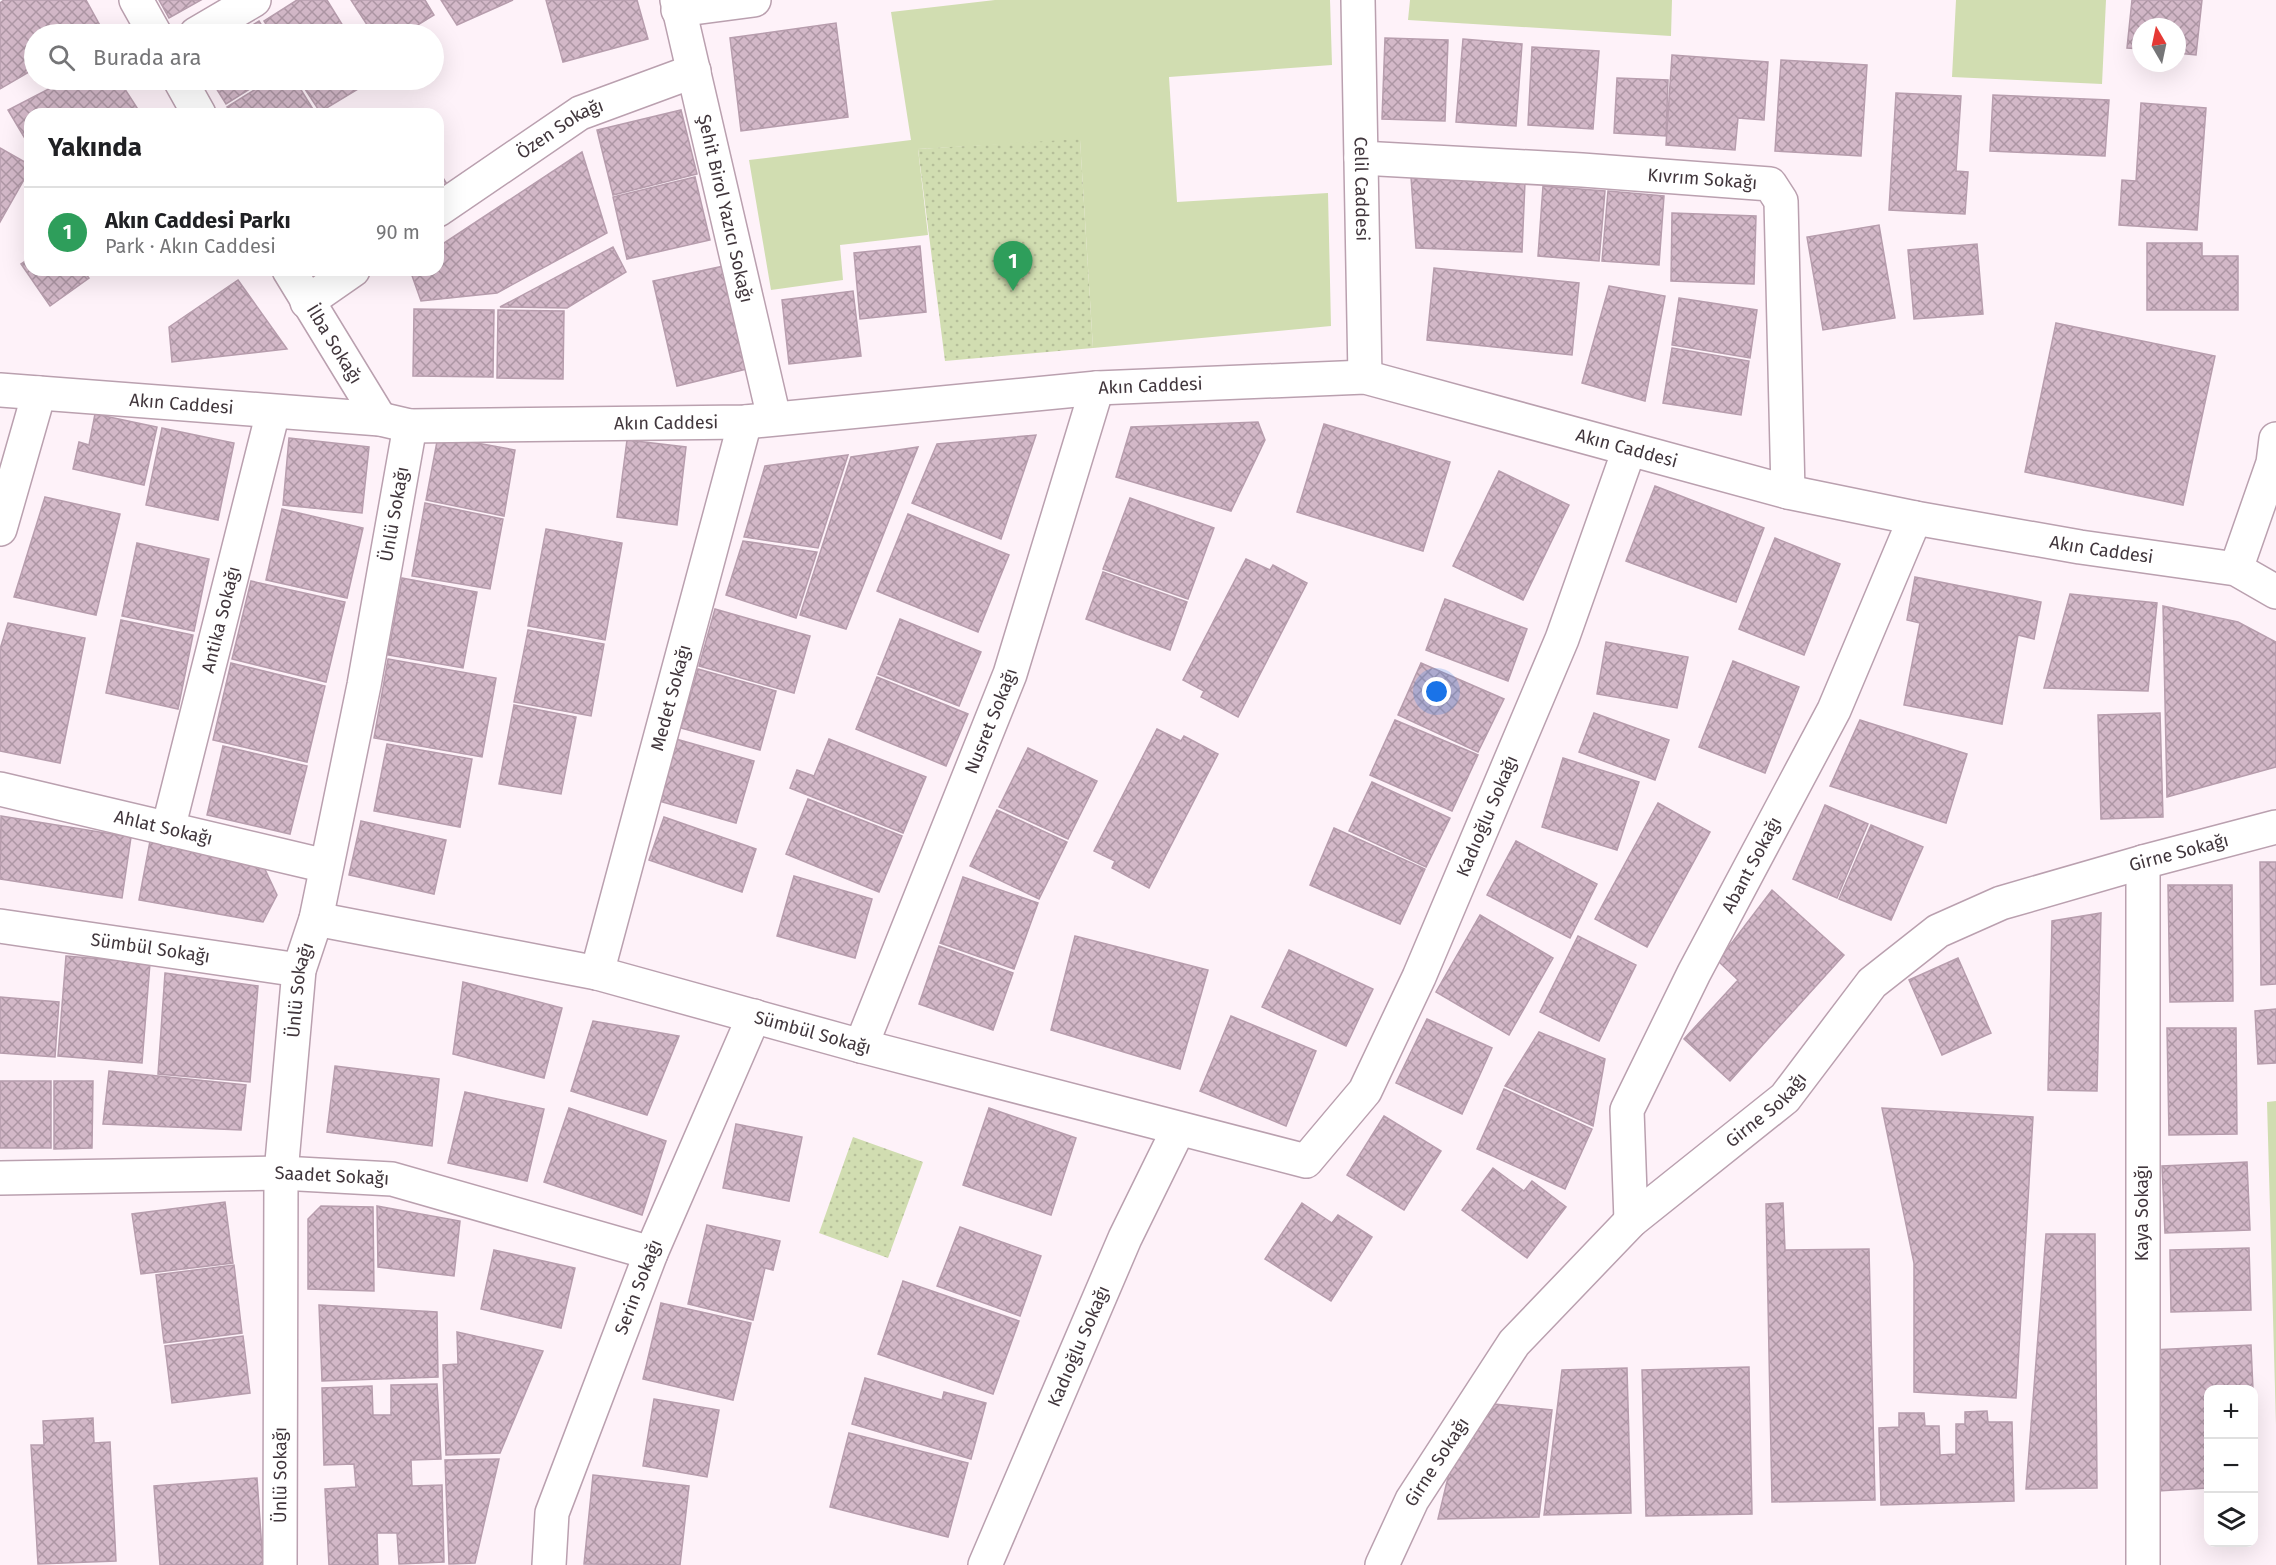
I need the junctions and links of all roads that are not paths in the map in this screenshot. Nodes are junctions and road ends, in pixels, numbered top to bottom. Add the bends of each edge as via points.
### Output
1 (136, 0) edge
2 (254, 0) edge
3 (754, 0) edge
4 (1358, 0) edge
5 (678, 5) edge
6 (149, 24) edge
7 (213, 24) edge
8 (694, 71) junction
9 (186, 90) edge
10 (196, 108) edge
11 (1361, 158) junction
12 (444, 206) edge
13 (292, 276) edge
14 (344, 276) edge
15 (307, 302) junction
16 (1365, 376) junction
17 (1097, 388) junction
18 (0, 390) edge
19 (39, 393) junction
20 (273, 412) junction
21 (760, 420) junction
22 (395, 422) junction
23 (2276, 439) edge
24 (1629, 450) junction
25 (1788, 492) junction
26 (1915, 518) junction
27 (0, 529) edge
28 (2236, 569) junction
29 (2276, 592) edge
30 (0, 789) edge
31 (2276, 827) edge
32 (168, 829) junction
33 (2143, 861) junction
34 (326, 866) junction
35 (316, 919) junction
36 (0, 926) edge
37 (300, 970) junction
38 (597, 973) junction
39 (754, 1016) junction
40 (861, 1046) junction
41 (1178, 1130) junction
42 (1305, 1161) joint
43 (281, 1173) junction
44 (0, 1178) edge
45 (1630, 1221) junction
46 (651, 1253) junction
47 (280, 1565) edge
48 (549, 1565) edge
49 (985, 1565) edge
50 (1382, 1565) edge
51 (2143, 1565) edge

1 - 6 street
2 - 7 street
3 - 5 street
4 - 11 street, Celil Caddesi
5 - 8 street, Şehit Birol Yazıcı Sokağı
8 - 12 street, Özen Sokağı via 580,113
8 - 21 street, Şehit Birol Yazıcı Sokağı
9 - 10 street
11 - 16 street, Celil Caddesi
11 - 25 street, Kıvrım Sokağı via 1770,184 1780,201
13 - 15 street, İlba Sokağı
14 - 15 street
15 - 22 street, İlba Sokağı
16 - 17 street, Akın Caddesi
16 - 24 street, Akın Caddesi
17 - 21 street, Akın Caddesi
17 - 40 street, Nusret Sokağı via 1010,674
18 - 19 street, Akın Caddesi
19 - 20 street, Akın Caddesi
19 - 27 street
20 - 22 street, Akın Caddesi
20 - 32 street, Antika Sokağı
21 - 22 street, Akın Caddesi
21 - 38 street, Medet Sokağı
22 - 34 street, Ünlü Sokağı via 364,685
23 - 28 street via 2273,463
24 - 25 street, Akın Caddesi
24 - 42 street, Kadıoğlu Sokağı via 1562,639 1419,977 1365,1091
25 - 26 street, Akın Caddesi
26 - 28 street, Akın Caddesi
26 - 45 street, Abant Sokağı via 1834,710 1694,973 1627,1110
28 - 29 street, Akın Caddesi
30 - 32 street, Ahlat Sokağı
31 - 33 street, Girne Sokağı
32 - 34 street, Ahlat Sokağı
33 - 45 street, Girne Sokağı via 2001,903 1938,931 1872,982 1785,1098
33 - 51 street, Kaya Sokağı
34 - 35 street, Ünlü Sokağı
35 - 37 street, Ünlü Sokağı
35 - 38 street, Sümbül Sokağı
36 - 37 street, Sümbül Sokağı
37 - 43 street, Ünlü Sokağı
38 - 39 street, Sümbül Sokağı
39 - 40 street, Sümbül Sokağı
39 - 46 street, Serin Sokağı
40 - 41 street, Sümbül Sokağı
41 - 42 street, Sümbül Sokağı
41 - 49 street, Kadıoğlu Sokağı via 1125,1238
43 - 44 street, Saadet Sokağı
43 - 46 street, Saadet Sokağı via 392,1179
43 - 47 street, Ünlü Sokağı
45 - 50 street, Girne Sokağı via 1514,1343 1412,1500
46 - 48 street, Serin Sokağı via 552,1513

